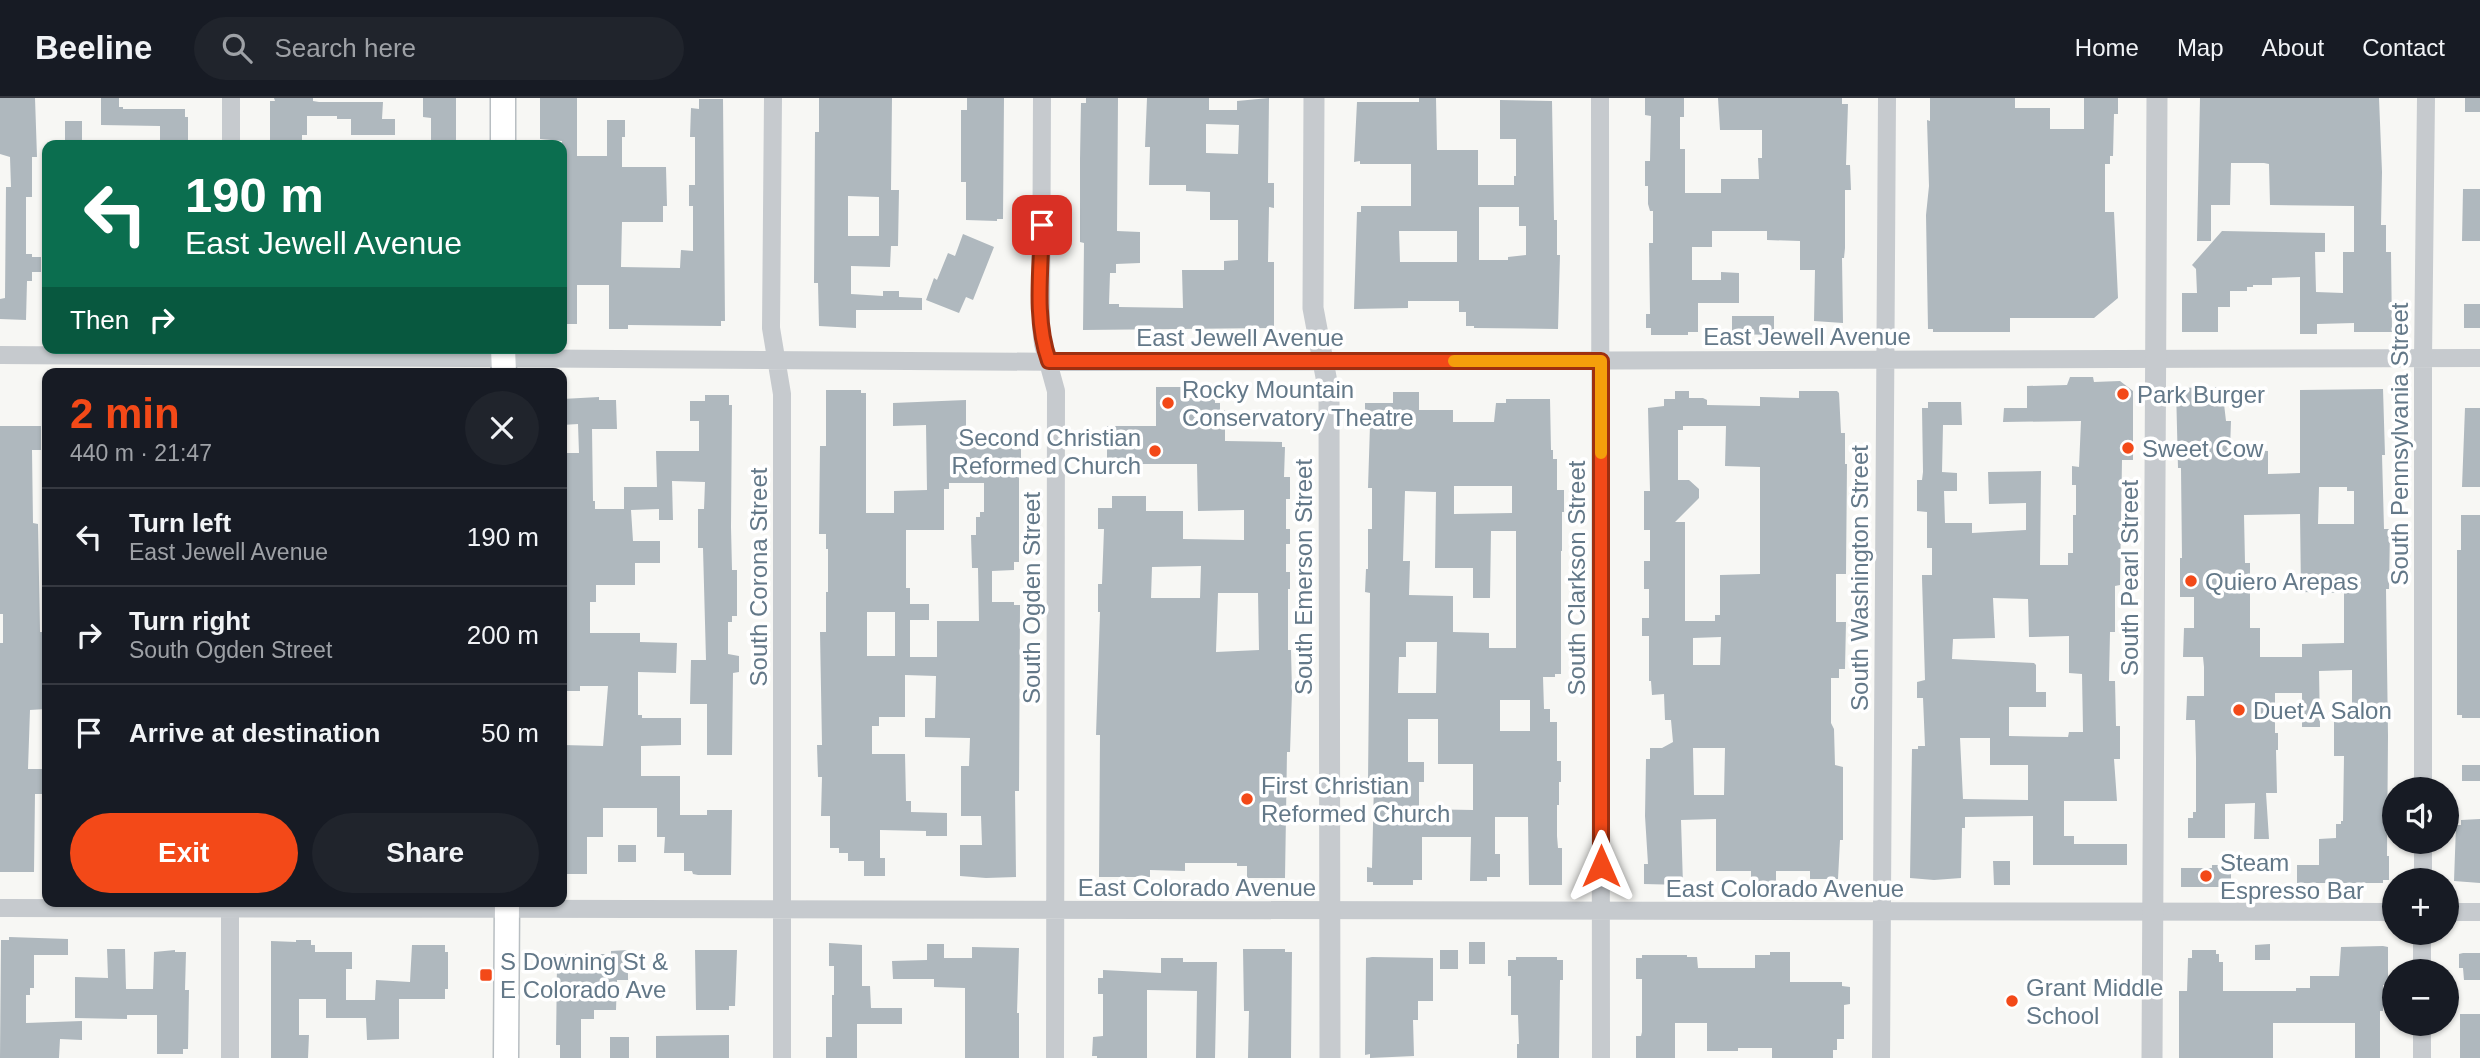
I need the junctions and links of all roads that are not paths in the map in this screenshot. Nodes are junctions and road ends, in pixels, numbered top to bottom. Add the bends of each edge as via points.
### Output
1 (231, 98) edge
2 (503, 98) edge
3 (773, 98) edge
4 (1042, 98) edge
5 (1314, 98) edge
6 (1601, 98) edge
7 (1887, 98) edge
8 (2157, 98) edge
9 (2426, 98) edge
10 (231, 140) edge
11 (503, 140) edge
12 (0, 355) edge
13 (776, 358) junction
14 (2480, 358) edge
15 (230, 359) edge
16 (504, 359) edge
17 (2157, 359) junction
18 (2423, 359) junction
19 (1886, 360) junction
20 (1049, 361) junction
21 (1323, 361) junction
22 (1601, 361) junction
23 (2423, 777) edge
24 (77, 907) edge
25 (230, 907) edge
26 (507, 907) edge
27 (562, 907) edge
28 (0, 908) edge
29 (783, 911) junction
30 (1055, 911) junction
31 (1329, 912) junction
32 (1601, 912) junction
33 (2382, 912) edge
34 (2459, 912) edge
35 (2480, 912) edge
36 (1881, 913) junction
37 (2153, 914) junction
38 (2422, 1036) edge
39 (230, 1058) edge
40 (506, 1058) edge
41 (782, 1058) edge
42 (1055, 1058) edge
43 (1330, 1058) edge
44 (1601, 1058) edge
45 (1881, 1058) edge
46 (2152, 1058) edge
47 (2422, 1058) edge

1 - 10 street
2 - 11 main road
3 - 13 street, South Corona Street via 771,328
4 - 20 street, South Ogden Street via 1041,327
5 - 21 street, South Emerson Street via 1313,308
6 - 22 street, South Clarkson Street
7 - 19 street, South Washington Street
8 - 17 street, South Pearl Street
9 - 18 street, South Pennsylvania Street
12 - 15 street, East Jewell Avenue
13 - 16 street, East Jewell Avenue
13 - 20 street, East Jewell Avenue
13 - 29 street, South Corona Street via 782,394
14 - 18 street, East Jewell Avenue
15 - 16 street, East Jewell Avenue
17 - 18 street, East Jewell Avenue
17 - 19 street, East Jewell Avenue
17 - 37 street, South Pearl Street
18 - 23 street, South Pennsylvania Street
19 - 22 street, East Jewell Avenue
19 - 36 street, South Washington Street
20 - 21 street, East Jewell Avenue
20 - 30 street, South Ogden Street via 1056,391
21 - 22 street, East Jewell Avenue
21 - 31 street, South Emerson Street via 1329,393
22 - 32 street, South Clarkson Street
24 - 28 street, East Colorado Avenue
25 - 39 street
26 - 40 main road
27 - 29 street, East Colorado Avenue
29 - 30 street, East Colorado Avenue
29 - 41 street, South Corona Street
30 - 31 street, East Colorado Avenue
30 - 42 street, South Ogden Street
31 - 32 street, East Colorado Avenue
31 - 43 street, South Emerson Street
32 - 36 street, East Colorado Avenue
32 - 44 street, South Clarkson Street
33 - 37 street, East Colorado Avenue
34 - 35 street
36 - 37 street, East Colorado Avenue
36 - 45 street, South Washington Street
37 - 46 street, South Pearl Street
38 - 47 street

